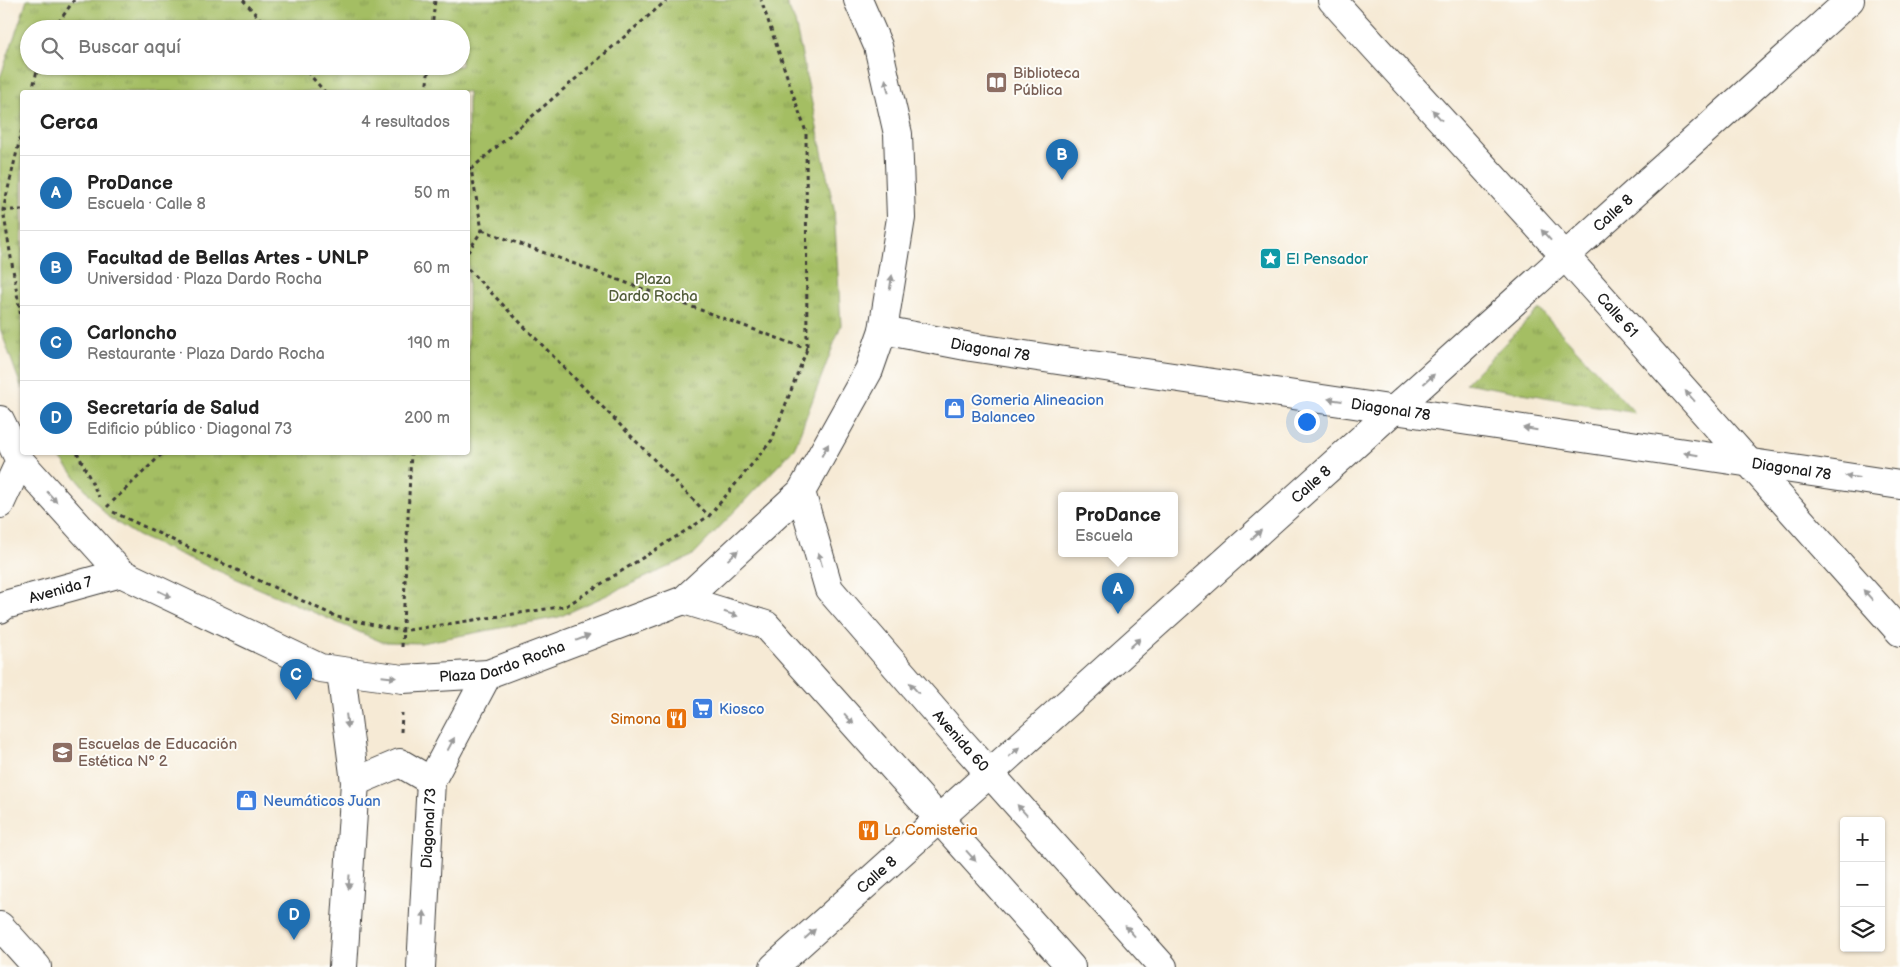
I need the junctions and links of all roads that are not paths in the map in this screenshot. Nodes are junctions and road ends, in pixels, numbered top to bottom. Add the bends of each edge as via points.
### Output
1 (858, 0) edge
2 (1332, 0) edge
3 (1850, 0) edge
4 (1565, 256) junction
5 (883, 330) junction
6 (1396, 409) junction
7 (0, 420) edge
8 (20, 461) junction
9 (1749, 462) junction
10 (1900, 485) edge
11 (801, 492) junction
12 (0, 504) edge
13 (121, 573) junction
14 (684, 600) junction
15 (0, 609) edge
16 (1900, 632) edge
17 (340, 672) junction
18 (488, 674) junction
19 (990, 773) junction
20 (431, 781) junction
21 (355, 782) junction
22 (938, 819) junction
23 (0, 926) edge
24 (37, 967) edge
25 (343, 967) edge
26 (421, 967) edge
27 (774, 967) edge
28 (1071, 967) edge
29 (1163, 967) edge

5 -> 1 main road, Plaza Dardo Rocha via 901,218 898,134 878,46
4 -> 2 main road, Calle 61
3 - 4 main road, Calle 8
6 -> 4 main road, Calle 8
9 -> 4 main road, Calle 61
6 -> 5 main road, Diagonal 78 via 971,347
11 -> 5 main road, Plaza Dardo Rocha via 869,370
9 -> 6 main road, Diagonal 78
19 -> 6 main road, Calle 8
7 - 8 main road, Plaza Dardo Rocha
8 - 12 main road
8 -> 13 main road, Plaza Dardo Rocha
10 -> 9 main road, Diagonal 78
16 -> 9 main road, Calle 61
14 -> 11 main road, Plaza Dardo Rocha
19 -> 11 main road, Avenida 60 via 829,589
13 - 15 main road, Avenida 7
13 -> 17 main road, Plaza Dardo Rocha via 320,668
18 -> 14 main road, Plaza Dardo Rocha
14 -> 22 main road via 766,625
17 -> 18 main road, Plaza Dardo Rocha via 403,679
17 -> 21 main road
20 -> 18 main road, Diagonal 73
19 - 22 main road, Calle 8
29 -> 19 main road, Avenida 60
20 - 21 main road via 400,763
26 -> 20 main road, Diagonal 73
21 -> 25 main road
27 -> 22 main road, Calle 8
22 -> 28 main road
23 - 24 main road

